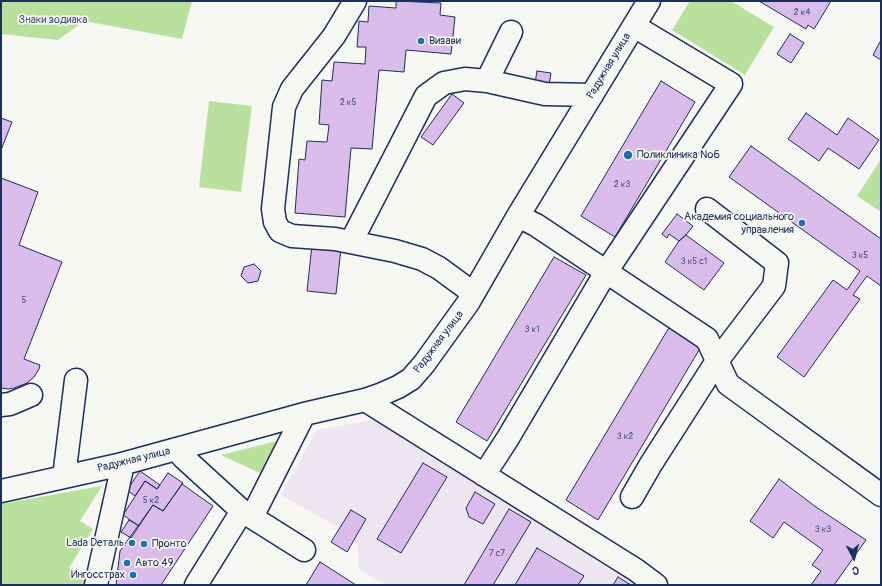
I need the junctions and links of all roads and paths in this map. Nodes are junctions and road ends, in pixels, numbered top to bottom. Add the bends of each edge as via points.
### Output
1 (355, 1) edge
2 (649, 1) edge
3 (634, 26) junction
4 (511, 32) dead end
5 (486, 81) junction
6 (592, 95) junction
7 (707, 209) dead end
8 (518, 216) junction
9 (351, 242) junction
10 (606, 272) junction
11 (473, 293) junction
12 (717, 361) junction
13 (76, 380) dead end
14 (31, 395) dead end
15 (365, 400) junction
16 (1, 405) edge
17 (304, 414) junction
18 (177, 450) junction
19 (118, 464) junction
20 (484, 475) junction
21 (64, 477) junction
22 (1, 491) edge
23 (881, 495) edge
24 (632, 497) dead end
25 (247, 514) junction
26 (304, 550) dead end
27 (96, 585) edge
28 (196, 585) edge
29 (656, 585) edge

1 - 9 street via 334,36 292,88 284,107 273,209 275,222 280,230 292,236
2 - 3 street, Радужная улица
3 - 6 street, Радужная улица
3 - 10 street via 731,84
4 - 5 street
5 - 6 street via 545,94
5 - 9 street via 465,79 444,83 426,96
6 - 8 street, Радужная улица
7 - 12 street via 777,262 774,286
8 - 10 street via 536,225
8 - 11 street, Радужная улица
9 - 11 street via 422,259
10 - 12 street via 707,339
10 - 20 street
11 - 15 street, Радужная улица via 424,364 410,378 398,387
12 - 23 street via 728,384
12 - 24 street
13 - 21 street
14 - 16 street
15 - 17 street, Радужная улица
15 - 20 street
17 - 18 street, Радужная улица
17 - 25 street
18 - 19 street, Радужная улица
18 - 25 street
19 - 21 street, Радужная улица
19 - 27 street via 121,473
20 - 29 street
21 - 22 street, Радужная улица
25 - 26 street
25 - 28 street

